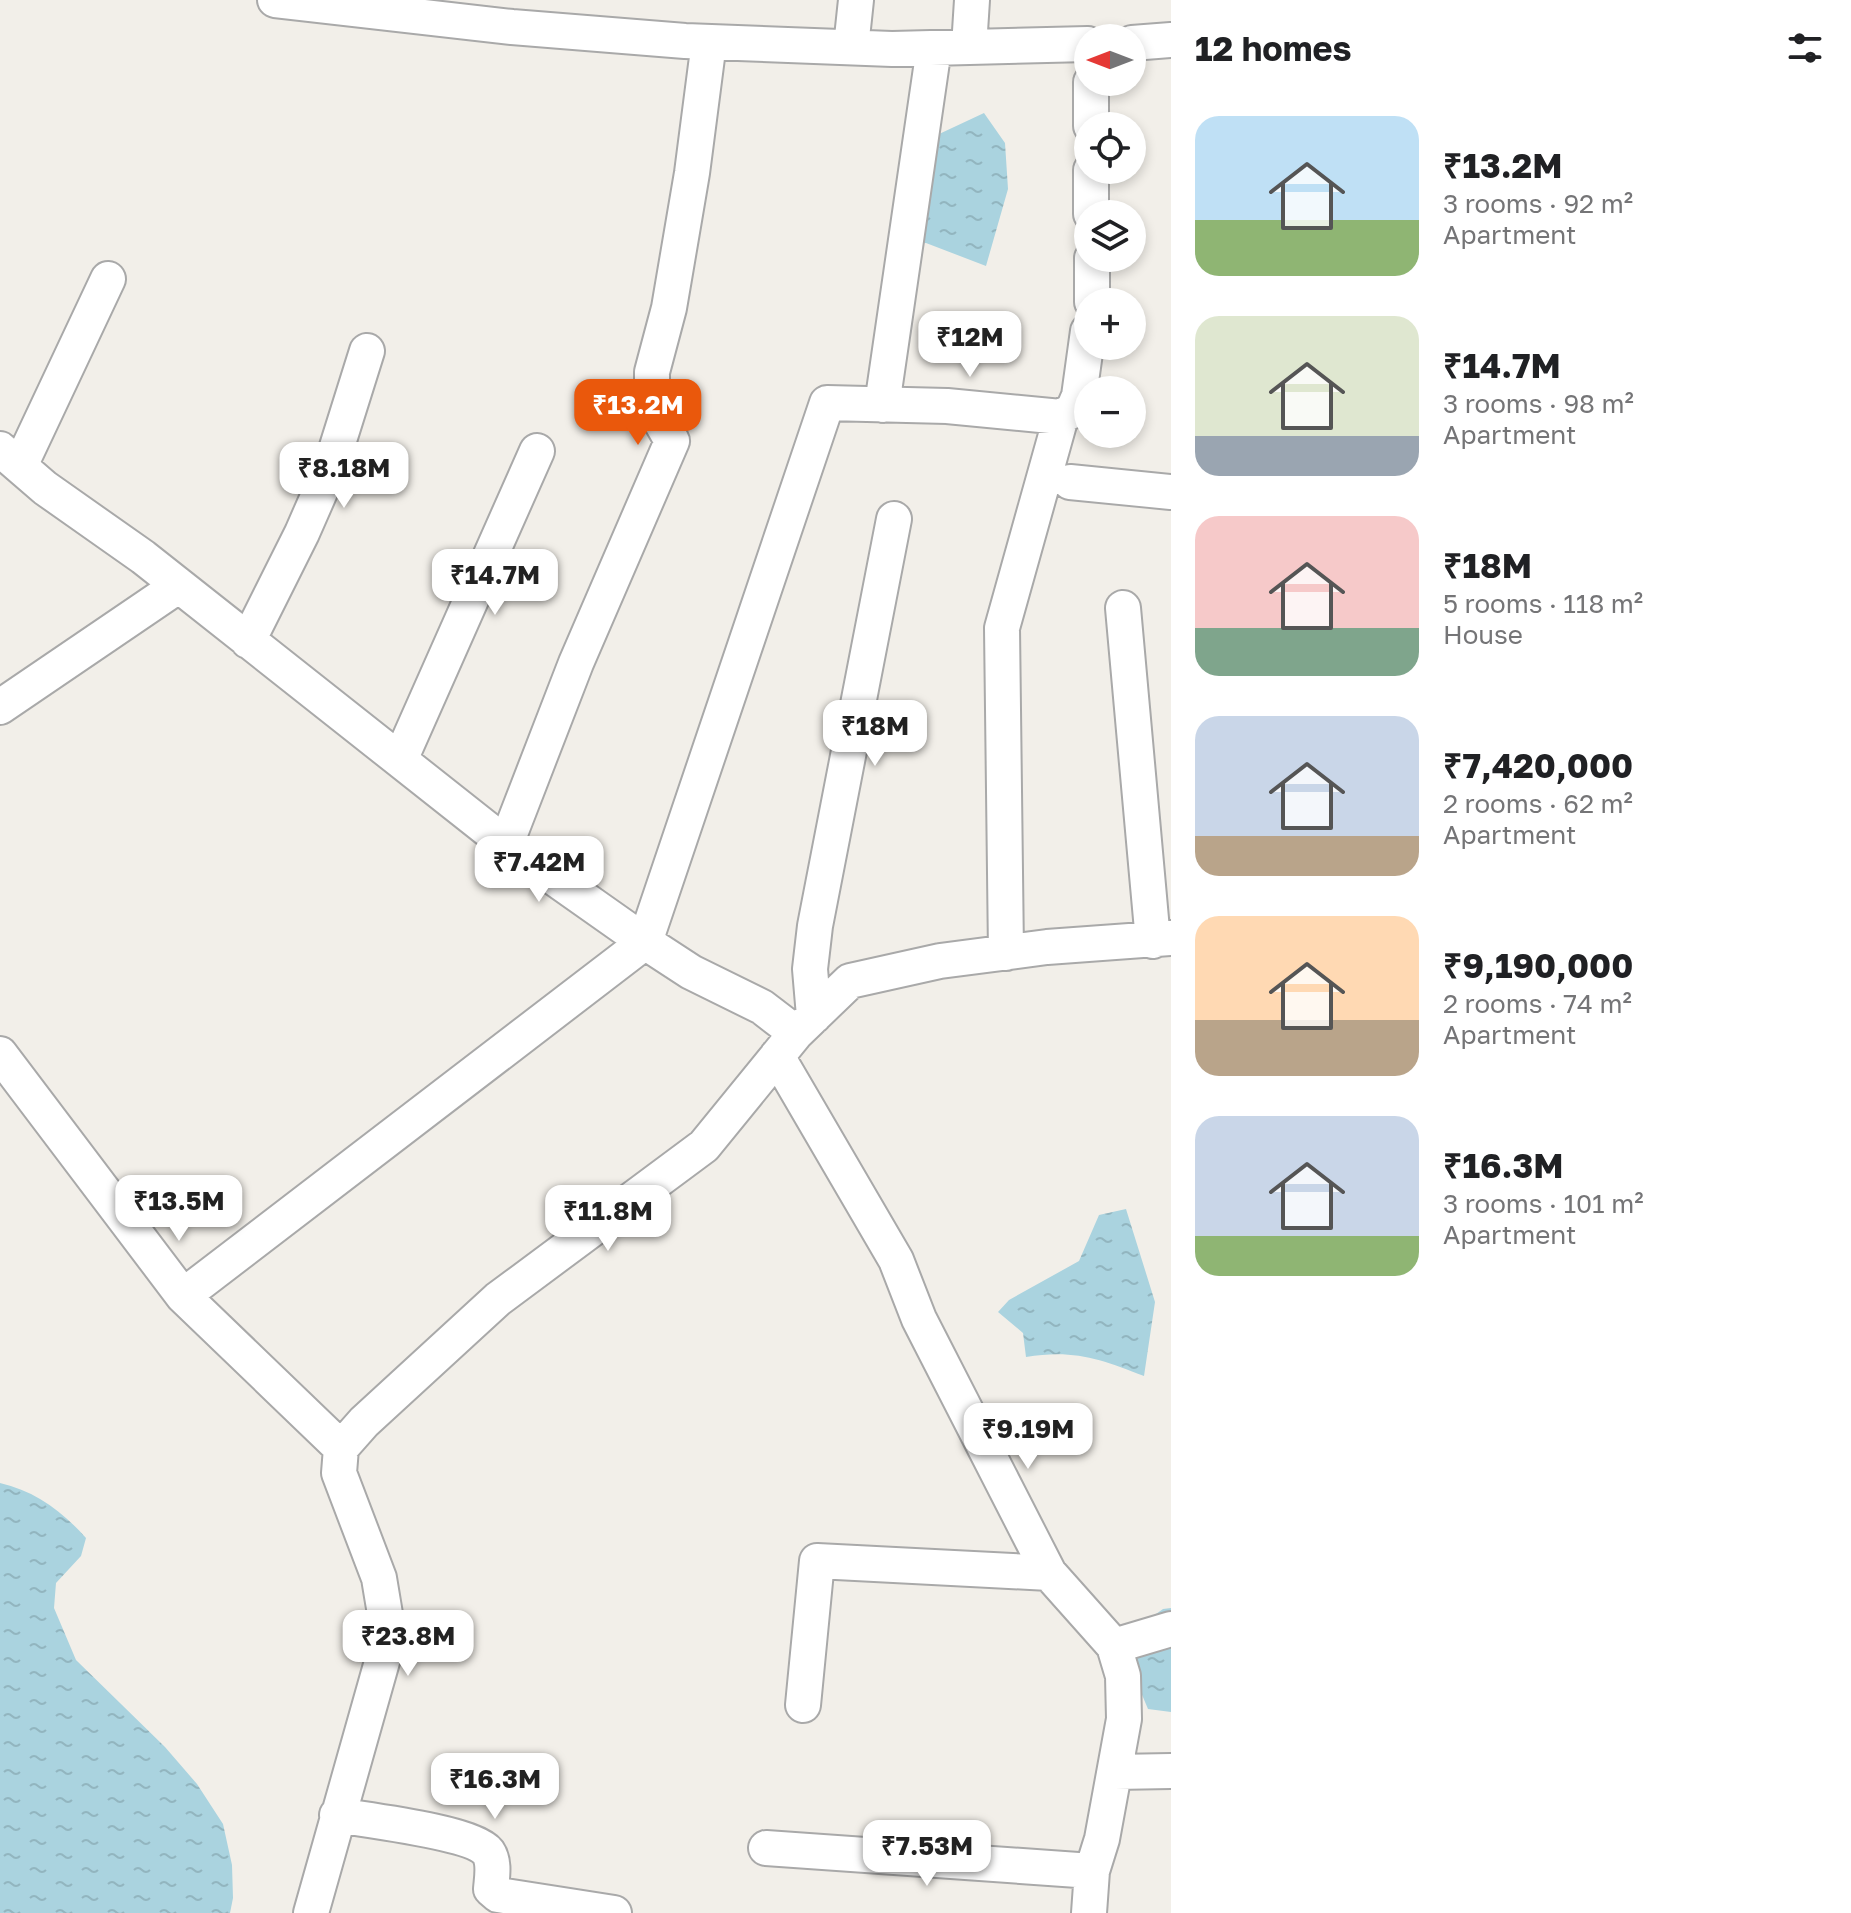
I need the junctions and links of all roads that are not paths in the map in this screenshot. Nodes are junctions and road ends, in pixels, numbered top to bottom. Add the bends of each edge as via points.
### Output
1 (275, 0) edge
2 (856, 0) edge
3 (972, 0) edge
4 (1171, 40) edge
5 (709, 42) junction
6 (1146, 42) edge
7 (1074, 44) edge
8 (851, 47) junction
9 (969, 47) junction
10 (934, 48) junction
11 (108, 279) dead end
12 (367, 351) dead end
13 (1084, 360) edge
14 (882, 405) junction
15 (1061, 417) junction
16 (537, 451) dead end
17 (10, 458) edge
18 (1070, 482) dead end
19 (1171, 492) edge
20 (894, 519) dead end
21 (178, 586) junction
22 (1123, 608) dead end
23 (248, 641) junction
24 (0, 707) edge
25 (400, 760) junction
26 (506, 844) junction
27 (1162, 940) edge
28 (645, 942) junction
29 (1006, 953) junction
30 (795, 1035) junction
31 (0, 1054) edge
32 (183, 1296) junction
33 (341, 1448) junction
34 (1049, 1573) junction
35 (1171, 1629) edge
36 (1114, 1646) junction
37 (803, 1705) dead end
38 (1171, 1771) edge
39 (1115, 1772) junction
40 (337, 1815) junction
41 (766, 1848) dead end
42 (1092, 1871) junction
43 (311, 1913) edge
44 (614, 1913) edge
45 (1089, 1913) edge

1 - 5 street via 512,27
2 - 8 street
3 - 9 street
4 - 6 street
5 - 8 street
5 - 26 street via 682,233 652,372 652,406 672,441 576,663
7 - 9 street
8 - 10 street
9 - 10 street
10 - 14 street
11 - 17 street
12 - 23 street via 330,469
13 - 15 street via 1079,396 1073,410
14 - 15 street
14 - 28 street via 827,403
15 - 29 street via 1002,628
16 - 25 street
17 - 21 street
18 - 19 street
20 - 30 street
21 - 23 street
21 - 24 street
22 - 27 street
23 - 25 street
25 - 26 street
26 - 28 street
27 - 29 street
28 - 30 street via 762,1007
28 - 32 street
29 - 30 street via 850,981
30 - 33 street via 704,1146 498,1299
30 - 34 street via 919,1319
31 - 32 street
32 - 33 street
33 - 40 street via 339,1473 379,1578 387,1626 385,1651
34 - 36 street
34 - 37 street via 817,1561
35 - 36 street
36 - 39 street via 1123,1676 1124,1719
38 - 39 street
39 - 42 street
40 - 43 street
40 - 44 street via 476,1844 487,1851 491,1889 498,1895
41 - 42 street
42 - 45 street

